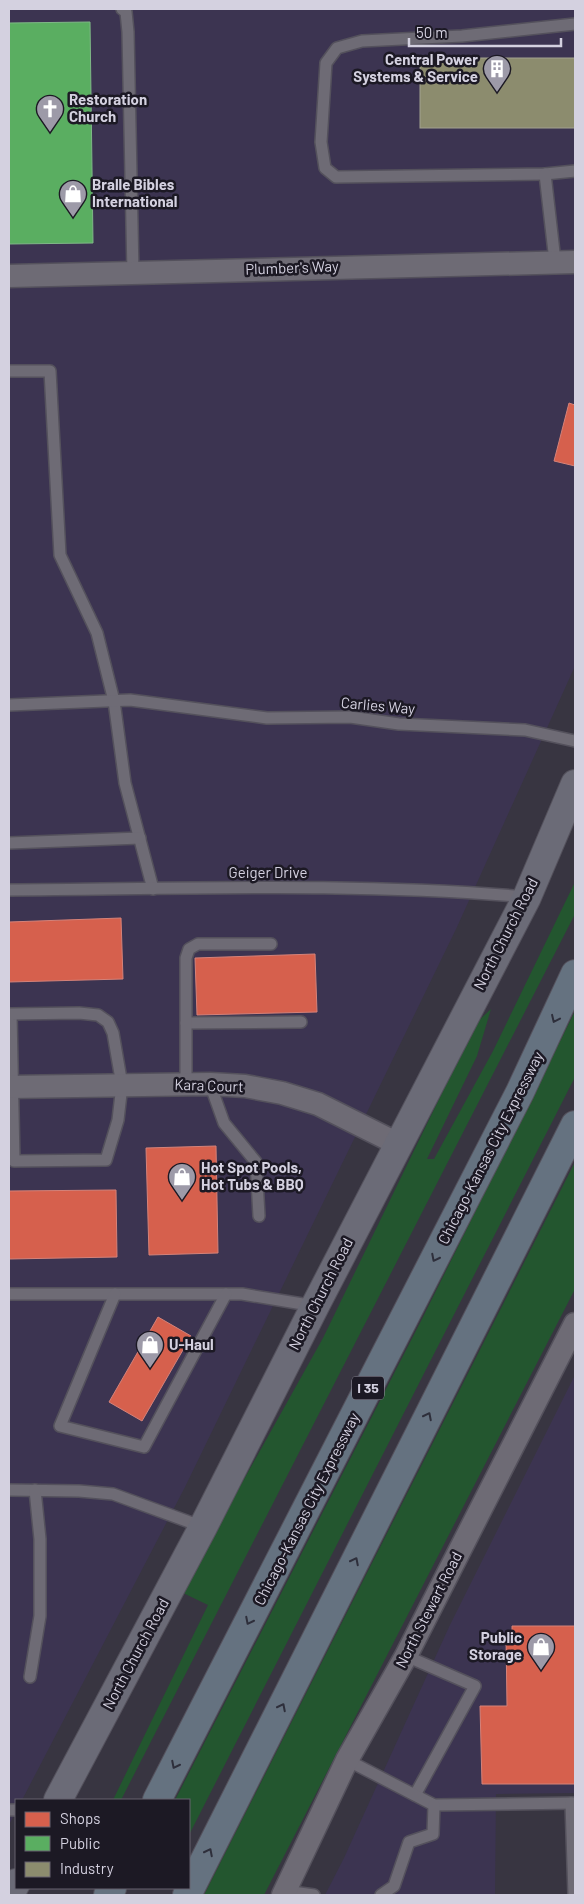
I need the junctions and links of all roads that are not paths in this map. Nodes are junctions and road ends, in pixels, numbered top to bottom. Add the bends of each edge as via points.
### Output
1 (122, 9) edge
2 (575, 24) edge
3 (575, 171) edge
4 (545, 174) junction
5 (565, 261) edge
6 (133, 273) junction
7 (9, 276) edge
8 (9, 371) edge
9 (114, 701) junction
10 (9, 704) edge
11 (575, 741) edge
12 (575, 784) edge
13 (140, 838) junction
14 (9, 843) edge
15 (153, 889) junction
16 (9, 890) edge
17 (527, 897) junction
18 (271, 944) dead end
19 (575, 974) edge
20 (10, 1014) edge
21 (301, 1022) dead end
22 (186, 1023) junction
23 (186, 1084) junction
24 (210, 1084) junction
25 (122, 1085) junction
26 (10, 1087) edge
27 (575, 1124) edge
28 (398, 1144) junction
29 (259, 1216) dead end
30 (9, 1294) edge
31 (115, 1294) junction
32 (226, 1294) junction
33 (315, 1306) junction
34 (575, 1324) edge
35 (9, 1490) edge
36 (35, 1490) junction
37 (203, 1528) junction
38 (406, 1656) junction
39 (30, 1677) dead end
40 (347, 1760) junction
41 (415, 1795) junction
42 (59, 1799) edge
43 (158, 1799) edge
44 (573, 1803) edge
45 (434, 1805) junction
46 (574, 1853) edge
47 (284, 1893) edge
48 (187, 1895) edge
49 (314, 1895) edge
50 (380, 1895) edge
51 (574, 1895) edge

1 - 6 lane via 126,12 128,32
2 - 4 lane via 462,36 362,41 337,48 326,63 321,142 325,168 336,177
3 - 4 lane
4 - 5 lane
5 - 6 street, Plumber's Way
6 - 7 street, Plumber's Way
8 - 9 lane via 50,371 60,555 97,633
9 - 10 lane, Carlies Way
9 - 11 lane, Carlies Way via 130,700 267,718 350,717 399,724 525,730
9 - 13 lane via 125,783
12 - 17 main road, North Church Road
13 - 14 lane
13 - 15 lane
15 - 16 lane, Geiger Drive
15 - 17 lane, Geiger Drive via 453,890
17 - 28 main road, North Church Road
18 - 22 lane via 198,944 189,949 186,958
19 -> 43 highway, Chicago-Kansas City Expressway / I 35 via 520,1092
20 - 25 lane via 79,1013 98,1016 108,1022
20 - 26 lane
21 - 22 lane
22 - 23 lane
23 - 24 street, Kara Court
23 - 25 street, Kara Court
24 - 28 street, Kara Court via 282,1092 318,1104
24 - 29 lane via 224,1123 256,1162
25 - 26 street, Kara Court
25 - 26 lane via 118,1120 106,1160 14,1161
48 -> 27 highway
28 - 33 main road, North Church Road
30 - 31 lane
31 - 32 lane
31 - 32 lane via 60,1426 144,1446
32 - 33 lane
33 - 37 main road, North Church Road
34 - 38 street, North Stewart Road
35 - 36 lane
36 - 37 lane via 113,1494
36 - 39 lane via 40,1539 40,1616
37 - 42 main road, North Church Road
38 - 40 street, North Stewart Road
38 - 41 lane via 475,1686
40 - 41 lane
40 - 47 street, North Stewart Road
41 - 45 lane
44 - 45 lane
44 - 46 lane
45 - 50 lane via 433,1834 409,1842 394,1886
46 - 51 lane
47 - 49 lane

